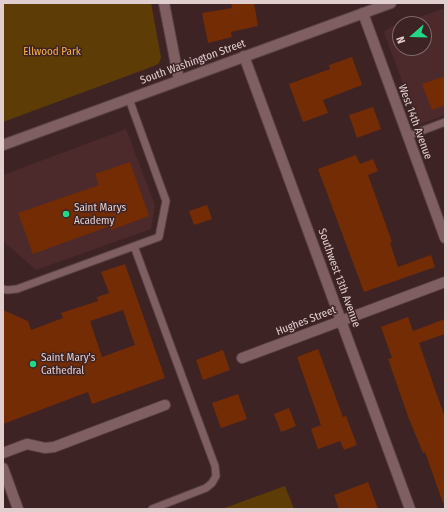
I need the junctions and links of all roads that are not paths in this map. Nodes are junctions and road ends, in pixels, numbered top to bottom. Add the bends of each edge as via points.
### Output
1 (164, 3) edge
2 (391, 3) edge
3 (363, 13) junction
4 (244, 56) junction
5 (179, 80) junction
6 (129, 99) junction
7 (445, 122) edge
8 (408, 136) junction
9 (3, 145) edge
10 (445, 238) edge
11 (134, 246) junction
12 (445, 282) edge
13 (3, 289) edge
14 (342, 320) junction
15 (242, 358) dead end
16 (165, 405) dead end
17 (3, 453) edge
18 (3, 468) edge
19 (18, 509) edge
20 (152, 509) edge
21 (410, 509) edge

1 - 5 street
2 - 3 street, South Washington Street
3 - 4 street, South Washington Street
3 - 8 street, West 14th Avenue
4 - 5 street, South Washington Street
4 - 14 street, Southwest 13th Avenue
5 - 6 street, South Washington Street
6 - 9 street, South Washington Street
6 - 11 lane via 166,201 159,237
7 - 8 lane
8 - 10 street, West 14th Avenue
11 - 13 lane via 17,289
11 - 20 lane via 208,446 216,476 206,488
12 - 14 street, Hughes Street
14 - 15 street, Hughes Street
14 - 21 street, Southwest 13th Avenue
16 - 17 street via 54,447 27,444
18 - 19 street

